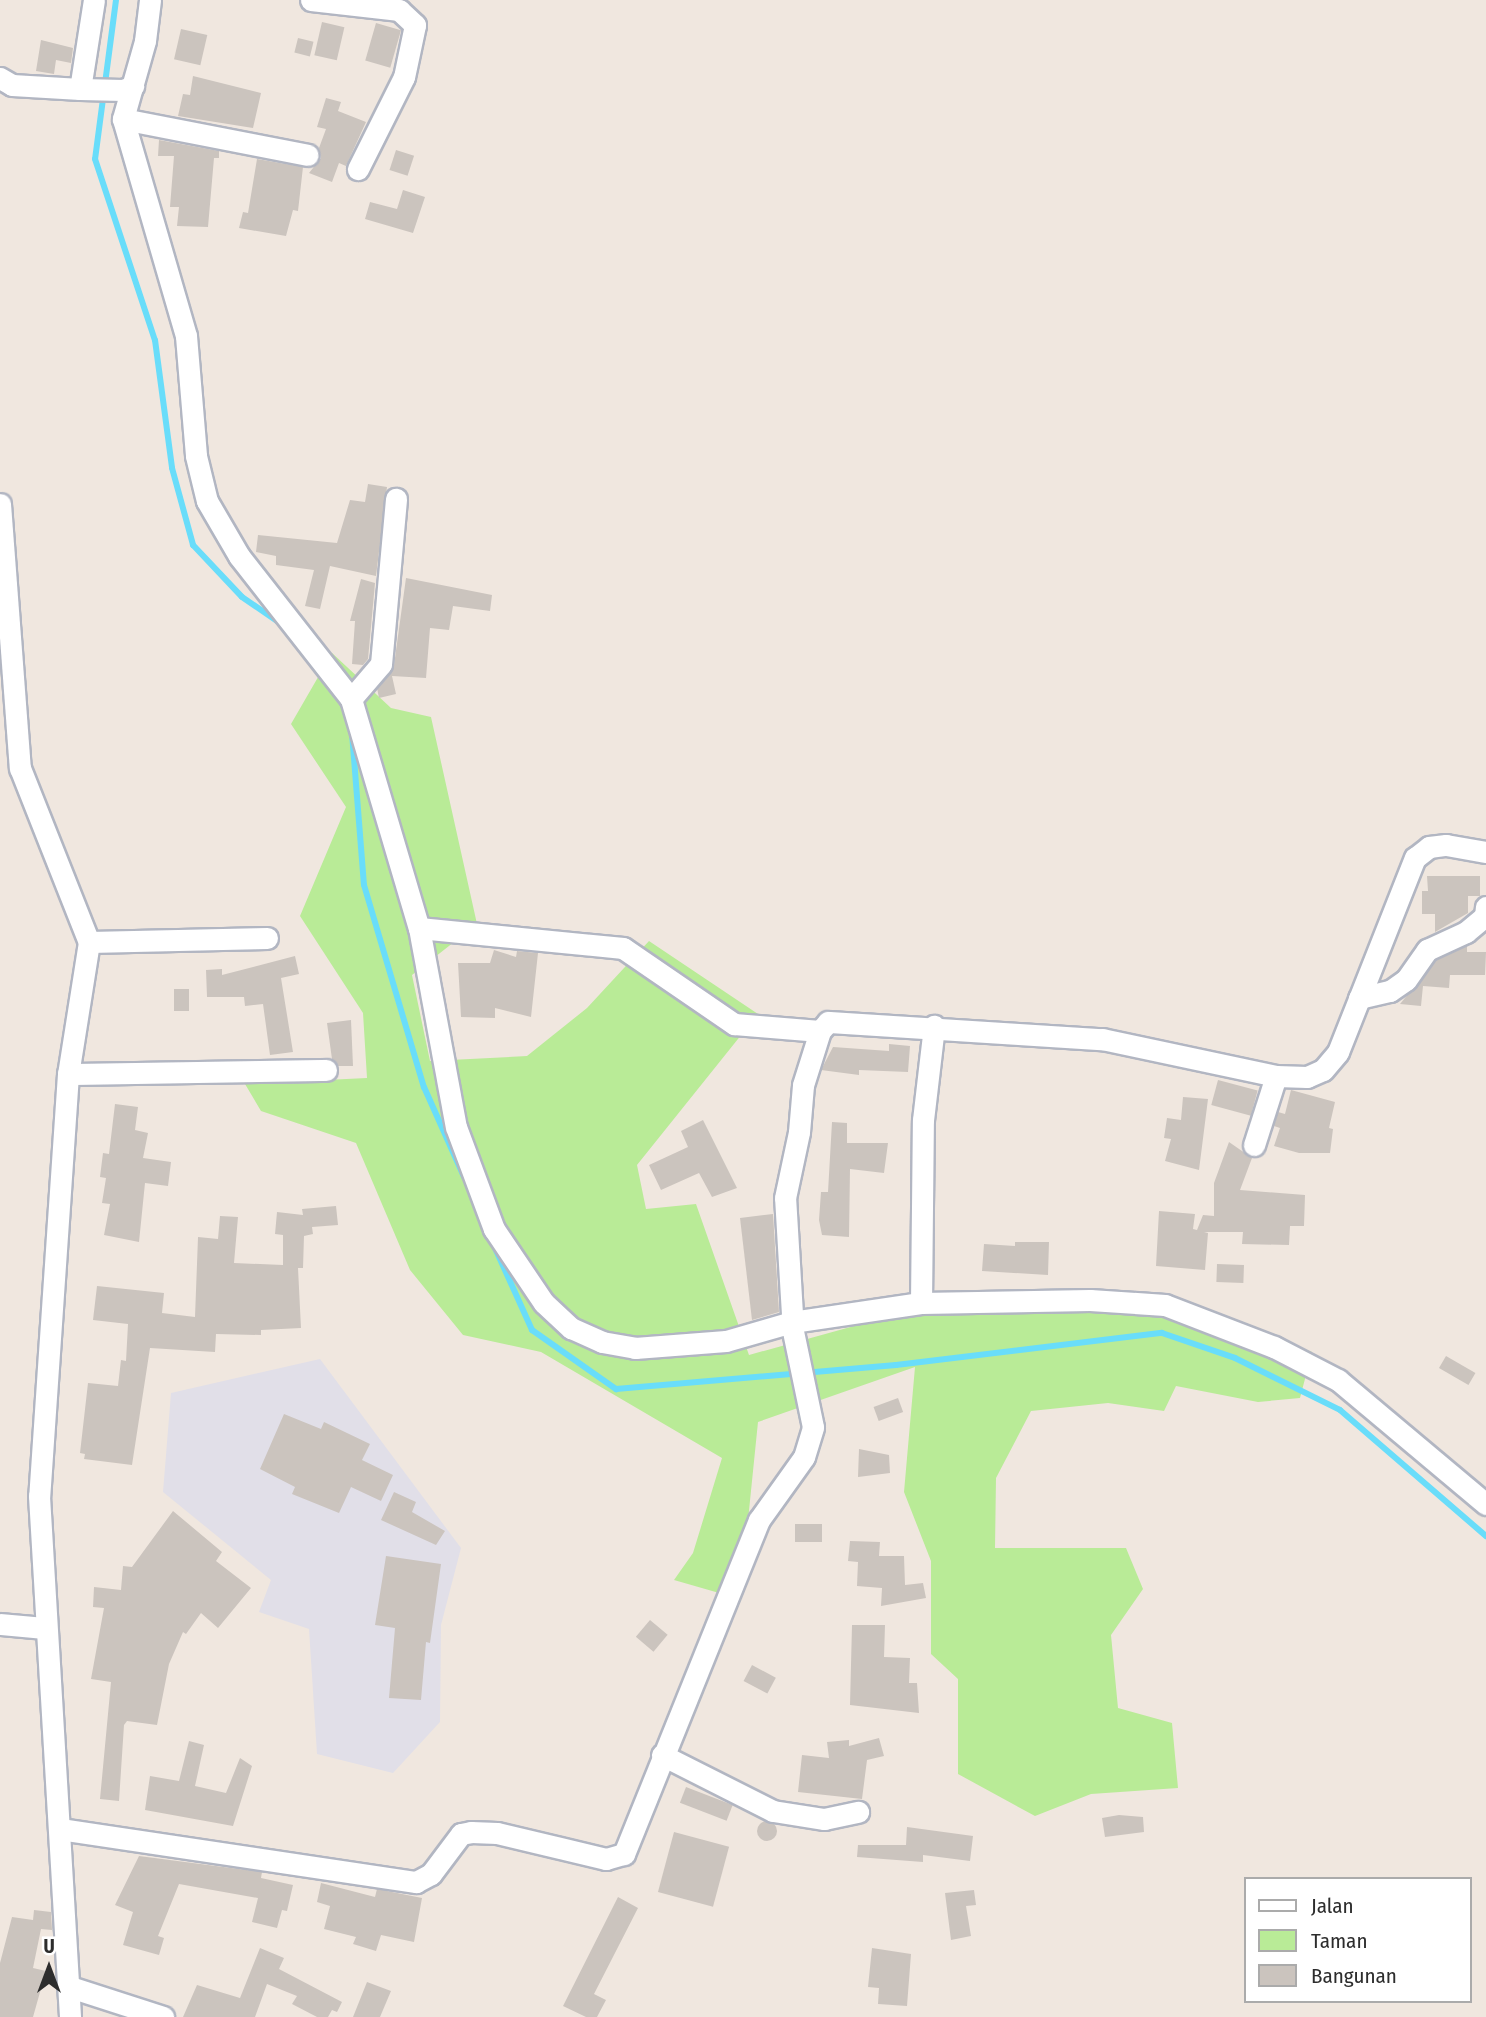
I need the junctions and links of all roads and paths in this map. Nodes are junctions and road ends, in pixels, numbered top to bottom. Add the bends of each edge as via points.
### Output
1 (94, 0) edge
2 (150, 0) edge
3 (311, 0) edge
4 (0, 78) edge
5 (128, 88) junction
6 (83, 89) junction
7 (123, 119) junction
8 (308, 155) dead end
9 (358, 169) dead end
10 (396, 499) dead end
11 (0, 504) edge
12 (351, 699) junction
13 (1486, 852) edge
14 (1486, 907) edge
15 (419, 928) junction
16 (267, 938) dead end
17 (89, 942) junction
18 (1359, 998) junction
19 (934, 1026) junction
20 (820, 1031) junction
21 (326, 1070) dead end
22 (68, 1074) junction
23 (1276, 1076) junction
24 (1254, 1144) dead end
25 (920, 1304) junction
26 (793, 1326) junction
27 (1486, 1504) edge
28 (0, 1624) edge
29 (45, 1628) junction
30 (662, 1755) junction
31 (858, 1812) dead end
32 (60, 1829) junction
33 (70, 1987) junction
34 (70, 2017) edge
35 (163, 2017) edge

1 - 6 street
2 - 5 street via 145,41
3 - 9 street via 399,10 415,25 404,77
4 - 6 street via 12,85
5 - 6 street
5 - 7 street
7 - 8 street
7 - 12 street via 186,336 196,456 207,501 239,556
10 - 12 street via 381,664
11 - 17 street via 20,768
12 - 15 street
13 - 18 street via 1446,845 1429,847 1415,858
14 - 18 street via 1485,916 1466,932 1427,950 1406,980 1390,992
15 - 20 street via 623,947 734,1024
15 - 26 street via 456,1127 494,1229 544,1304 571,1328 602,1342 635,1348 726,1341
16 - 17 street
17 - 22 street
18 - 23 street via 1338,1052 1324,1070 1307,1077
19 - 20 street via 839,1019
19 - 23 street via 1102,1039
19 - 25 street via 923,1120
20 - 26 street via 803,1085 785,1198
21 - 22 street
22 - 29 street via 40,1464
23 - 24 street
25 - 26 street
25 - 27 street via 1090,1300 1181,1310 1274,1347 1338,1380
26 - 30 street via 813,1427 804,1457 759,1520
28 - 29 street
29 - 32 street
30 - 31 street via 773,1811 824,1819
30 - 32 street via 624,1854 616,1859 482,1830 461,1834 424,1879 402,1881
32 - 33 street
33 - 34 street
33 - 35 street

